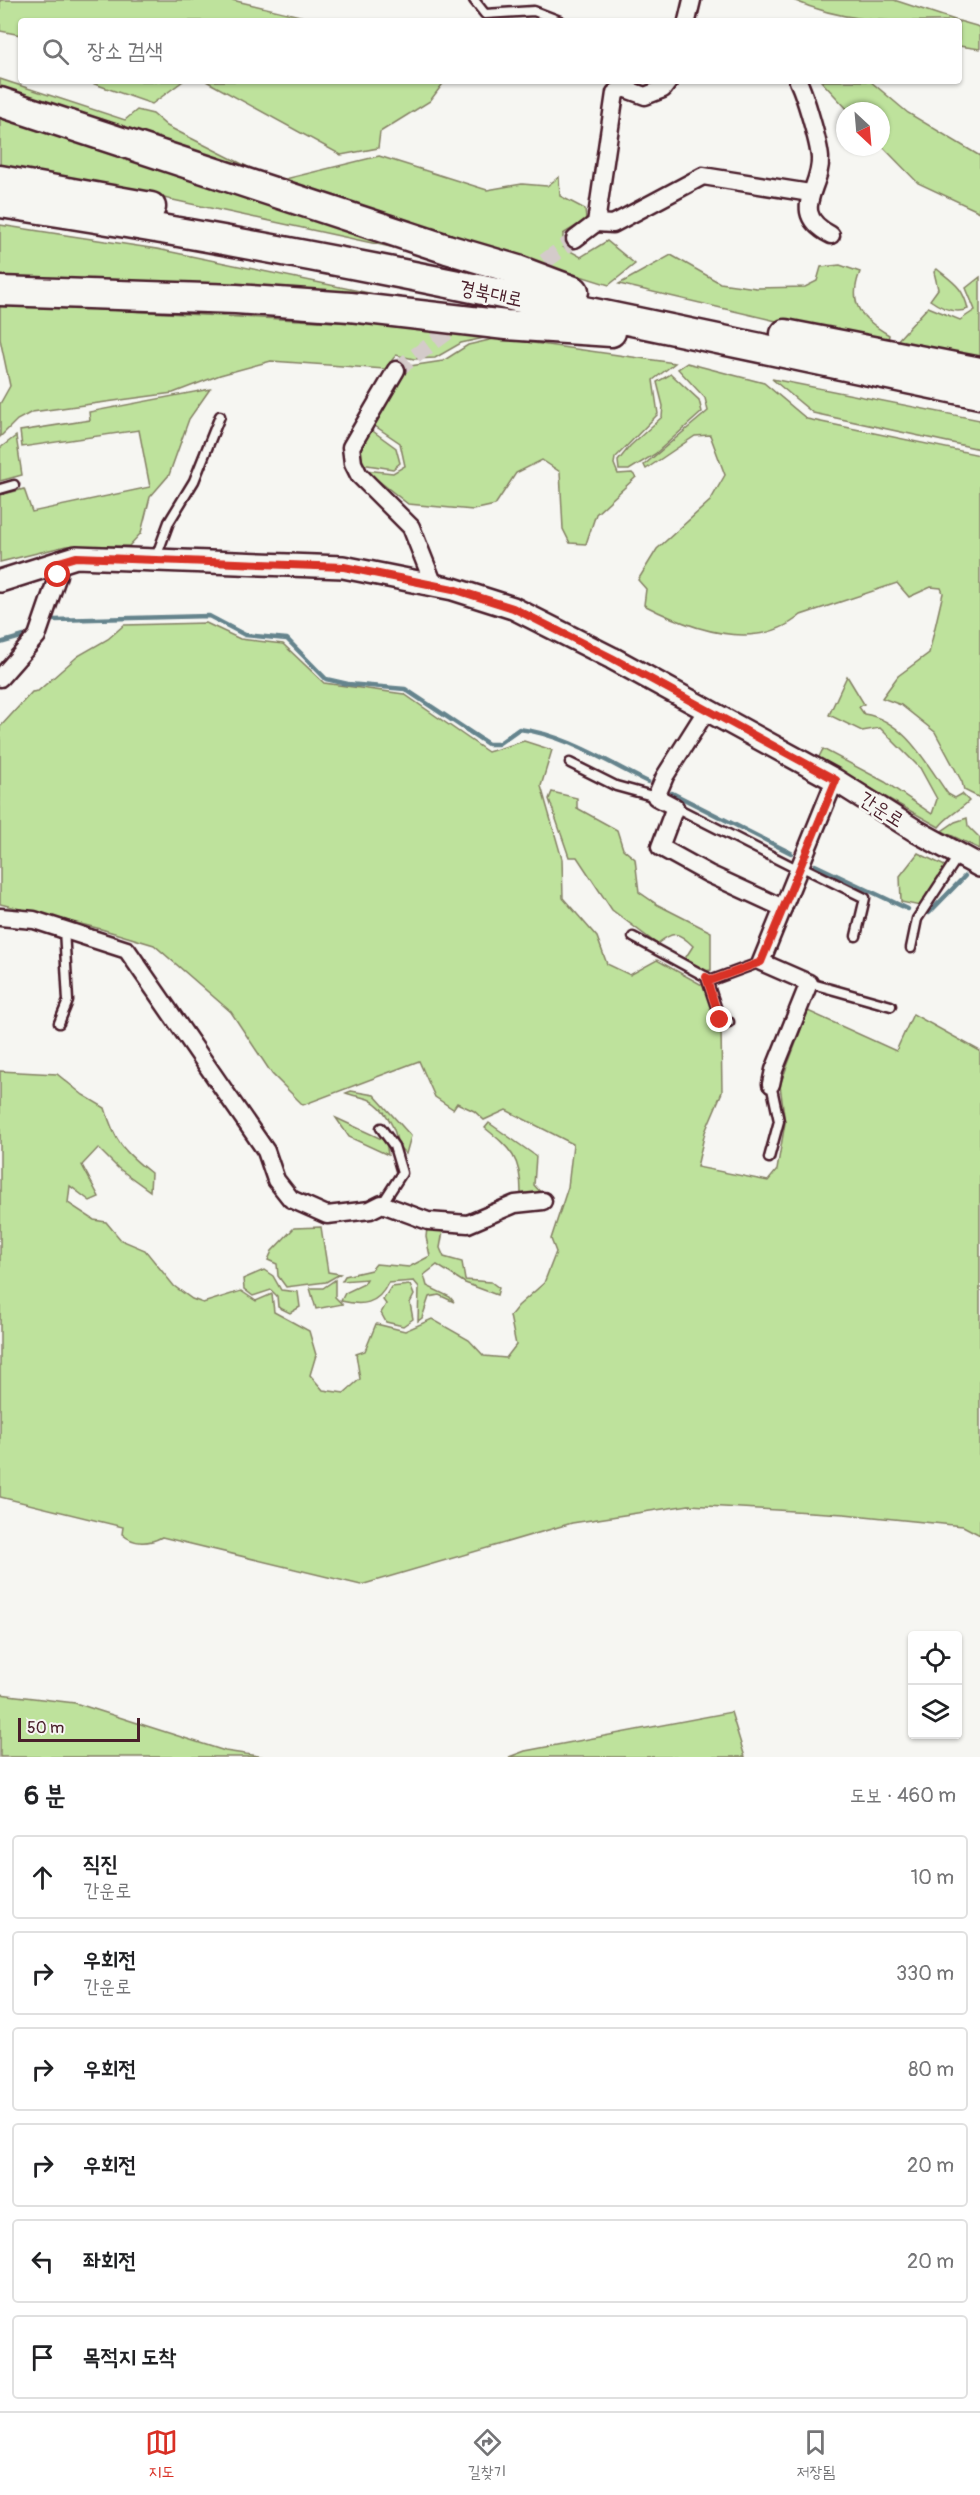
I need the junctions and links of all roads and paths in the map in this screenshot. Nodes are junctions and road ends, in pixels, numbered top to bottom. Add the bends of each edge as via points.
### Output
1 (474, 0) edge
2 (692, 0) edge
3 (552, 18) edge
4 (688, 18) edge
5 (667, 84) edge
6 (799, 84) edge
7 (620, 86) edge
8 (0, 102) edge
9 (0, 180) edge
10 (810, 194) junction
11 (0, 203) edge
12 (596, 223) junction
13 (831, 235) dead end
14 (575, 239) tunnel mouth
15 (0, 291) edge
16 (574, 291) junction
17 (712, 339) junction
18 (396, 370) tunnel mouth
19 (980, 372) edge
20 (980, 394) edge
21 (219, 416) dead end
22 (14, 485) dead end
23 (0, 489) edge
24 (155, 561) junction
25 (59, 562) junction
26 (0, 581) edge
27 (434, 585) junction
28 (0, 678) edge
29 (706, 711) junction
30 (570, 763) dead end
31 (836, 780) junction
32 (656, 797) junction
33 (675, 807) junction
34 (959, 855) junction
35 (980, 866) edge
36 (800, 868) junction
37 (783, 908) junction
38 (0, 917) edge
39 (64, 929) junction
40 (856, 936) dead end
41 (633, 937) dead end
42 (910, 948) dead end
43 (761, 962) junction
44 (706, 977) junction
45 (809, 983) junction
46 (891, 1006) dead end
47 (729, 1022) dead end
48 (59, 1023) dead end
49 (771, 1084) joint
50 (381, 1128) dead end
51 (769, 1158) dead end
52 (543, 1202) dead end
53 (382, 1204) junction

1 - 3 lane via 485,14 534,11
2 - 4 street
5 - 7 street via 645,96
6 - 10 street via 820,156 820,171
7 - 12 street
8 - 16 highway
9 - 16 highway, 경북대로
10 - 12 street via 703,176 613,224
10 - 13 street via 810,215 815,225
11 - 17 highway, 경북대로 via 152,226
12 - 14 street
15 - 17 highway via 248,300 506,325
16 - 19 highway, 경북대로
17 - 20 highway, 경북대로
18 - 27 street via 351,447 353,462 358,475 411,527
21 - 24 lane via 194,481 169,522
22 - 23 lane
24 - 25 street, 간운로 via 76,557
24 - 27 street, 간운로 via 344,567
25 - 26 street, 간운로
25 - 28 street via 37,636
27 - 29 street, 간운로 via 513,608
29 - 31 street, 간운로
29 - 32 street
30 - 32 lane via 616,786
31 - 34 street, 간운로
31 - 36 street
32 - 33 street
33 - 36 lane
33 - 37 street via 660,847
34 - 35 street, 간운로
34 - 42 lane via 917,919
36 - 37 street
36 - 40 lane via 866,898
37 - 43 street
38 - 39 street via 34,920
39 - 48 lane via 68,1001
39 - 53 street via 127,950 266,1151 276,1180 291,1199 327,1215 370,1210
41 - 44 lane
43 - 44 lane via 712,980
43 - 45 street
44 - 47 lane via 720,1020
45 - 46 lane
45 - 49 street
49 - 51 lane via 779,1121
50 - 53 lane via 394,1146 402,1173
52 - 53 street via 515,1204 468,1224 428,1221

